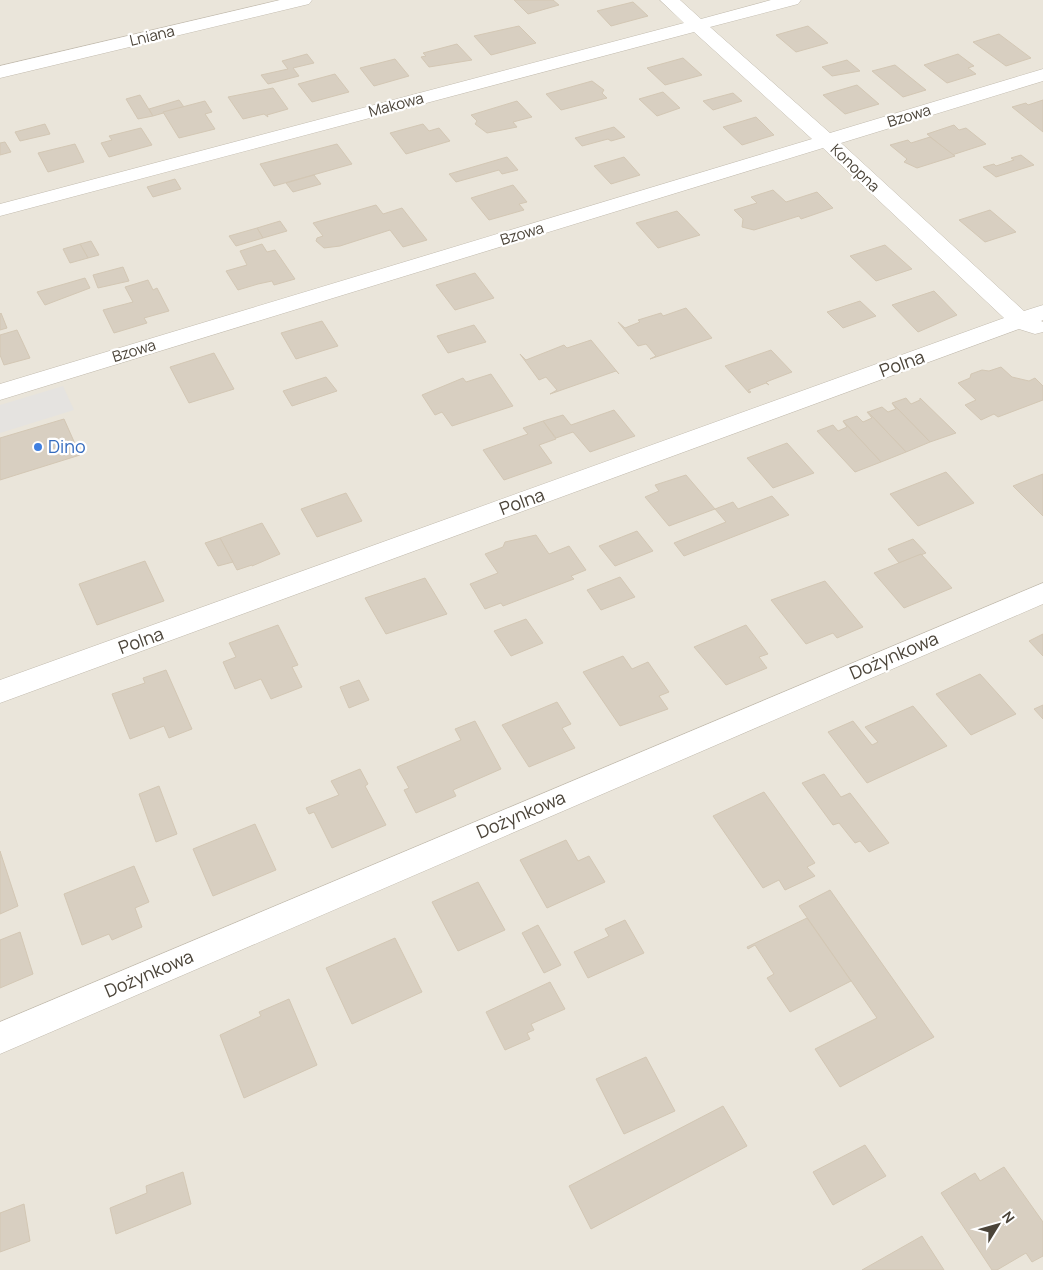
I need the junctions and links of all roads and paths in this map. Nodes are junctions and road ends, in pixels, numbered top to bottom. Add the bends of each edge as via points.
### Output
1 (303, 0) edge
2 (669, 0) edge
3 (792, 0) edge
4 (698, 25) junction
5 (0, 72) edge
6 (1043, 75) edge
7 (827, 141) junction
8 (0, 210) edge
9 (1036, 321) edge
10 (0, 392) edge
11 (1043, 592) edge
12 (0, 692) edge
13 (0, 1038) edge

1 - 5 street, Lniana
2 - 4 street, Konopna
3 - 4 street, Makowa
4 - 7 street, Konopna
4 - 8 street, Makowa
6 - 7 street, Bzowa
7 - 9 street, Konopna
7 - 10 street, Bzowa
9 - 12 street, Polna
11 - 13 street, Dożynkowa

